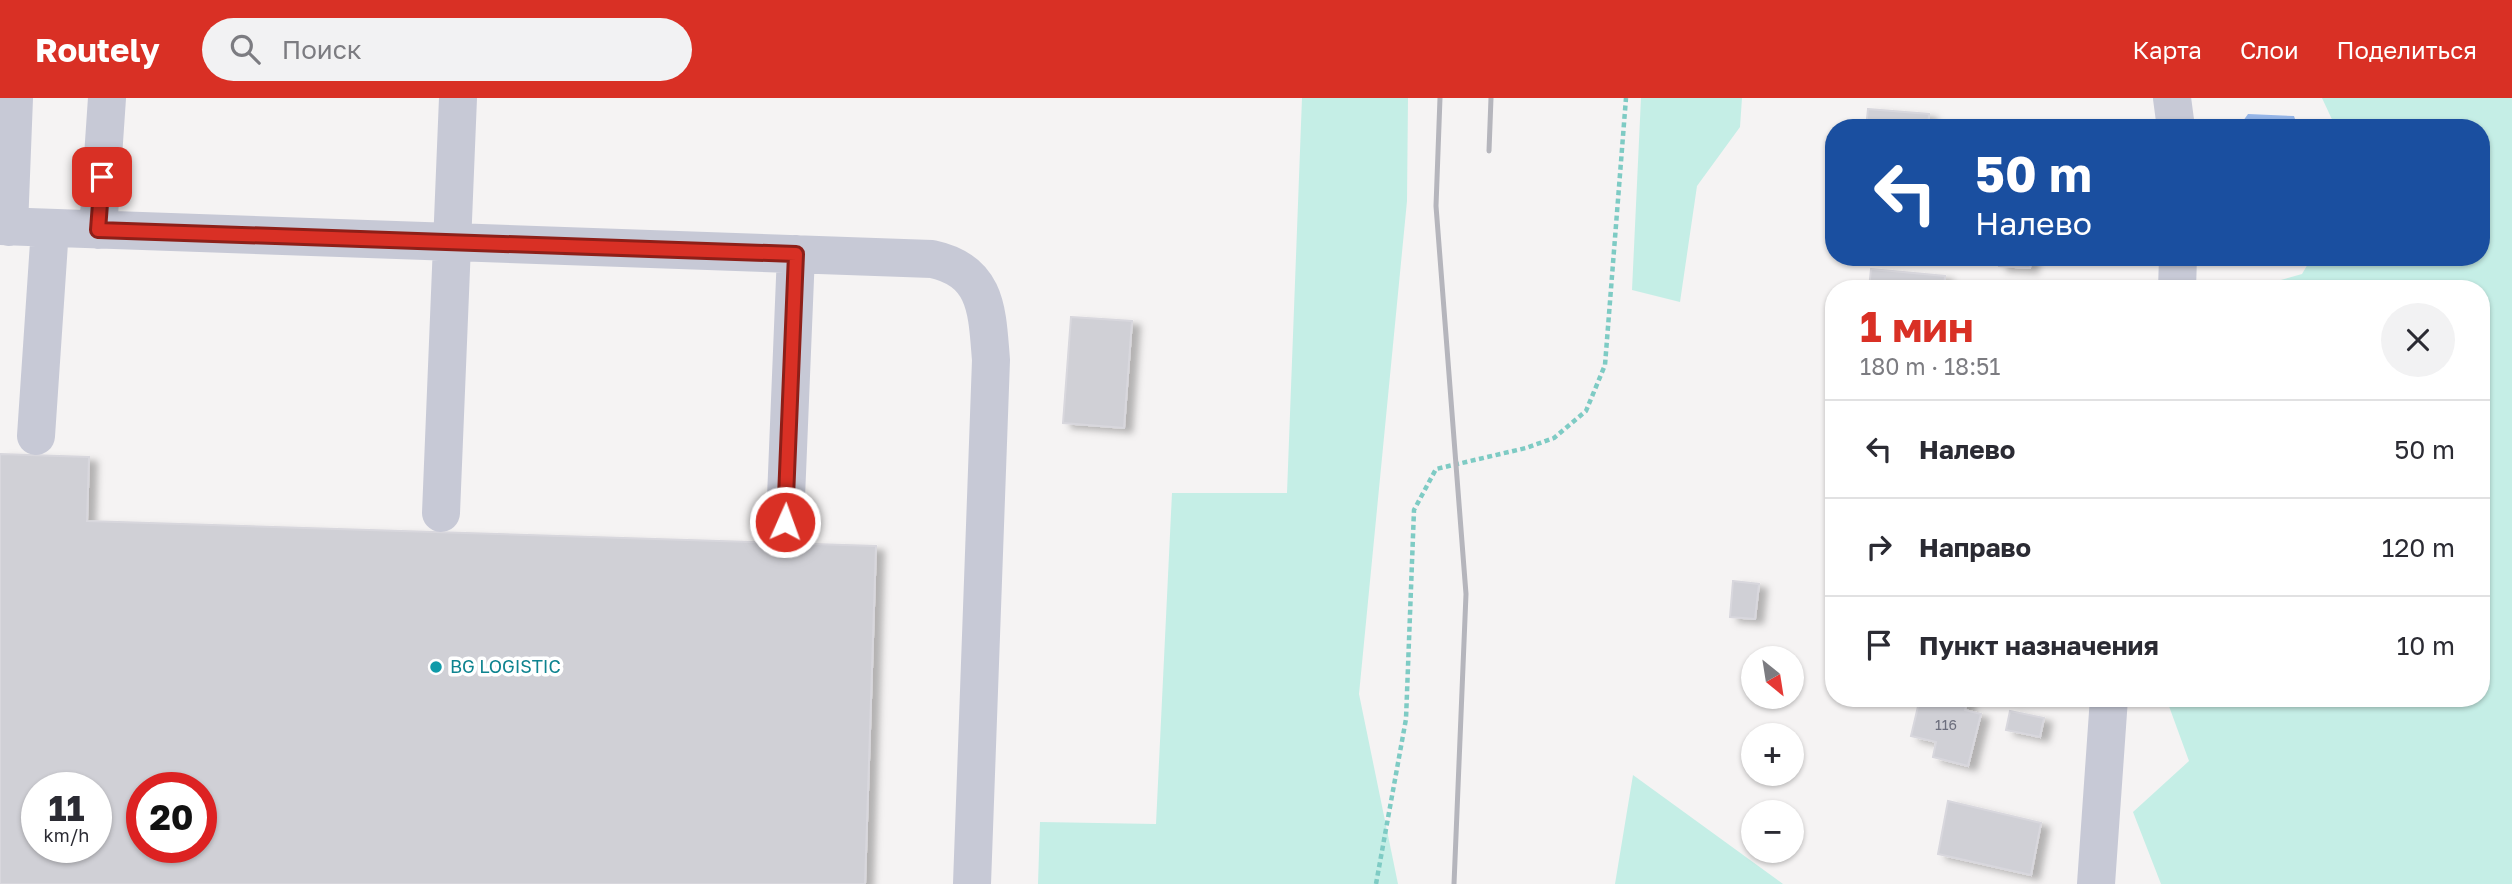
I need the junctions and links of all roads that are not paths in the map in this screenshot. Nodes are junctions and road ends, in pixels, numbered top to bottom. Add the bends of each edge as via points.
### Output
1 (14, 98) edge
2 (107, 98) edge
3 (458, 98) edge
4 (2172, 98) edge
5 (2175, 119) edge
6 (5, 226) edge
7 (50, 228) junction
8 (98, 230) junction
9 (453, 242) junction
10 (796, 254) junction
11 (36, 436) dead end
12 (440, 513) dead end
13 (785, 522) dead end
14 (2108, 707) edge
15 (972, 884) edge
16 (2096, 884) edge

1 - 6 street
2 - 8 street
3 - 9 street
4 - 5 street
6 - 7 street
7 - 8 street
7 - 11 street
8 - 9 street
9 - 10 street
9 - 12 street
10 - 13 street
10 - 15 street via 951,263 964,271 983,301 991,360
14 - 16 street

